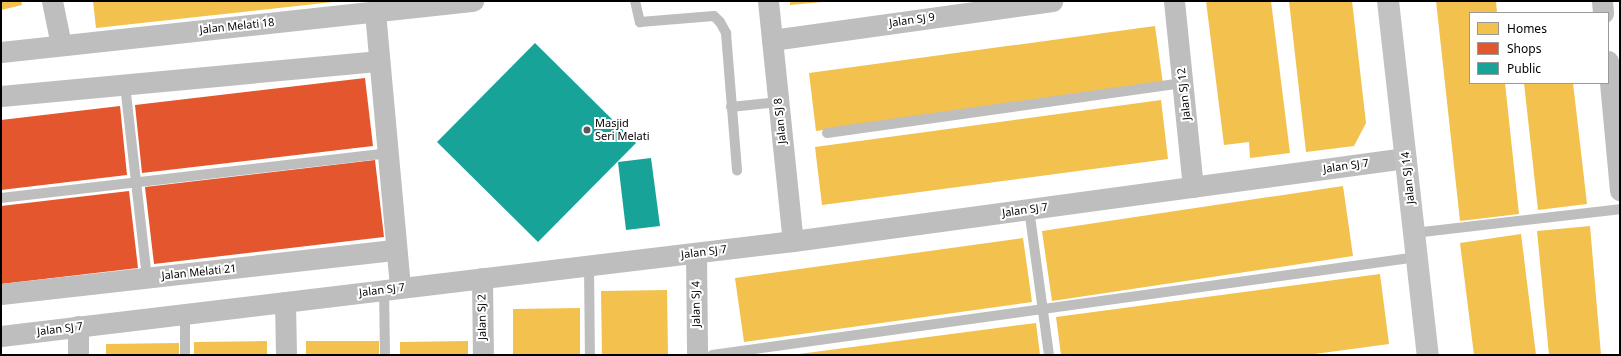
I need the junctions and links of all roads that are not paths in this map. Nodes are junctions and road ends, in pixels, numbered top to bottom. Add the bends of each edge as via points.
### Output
1 (52, 1) edge
2 (473, 1) edge
3 (635, 1) edge
4 (768, 1) edge
5 (1052, 1) edge
6 (1174, 1) edge
7 (1388, 1) edge
8 (1602, 1) edge
9 (967, 7) edge
10 (365, 8) edge
11 (1604, 12) edge
12 (772, 40) junction
13 (61, 45) junction
14 (1, 52) edge
15 (379, 61) junction
16 (1609, 72) edge
17 (1182, 83) junction
18 (125, 85) junction
19 (1, 96) edge
20 (778, 102) junction
21 (731, 107) junction
22 (826, 133) dead end
23 (387, 153) junction
24 (1405, 158) junction
25 (737, 171) dead end
26 (136, 182) junction
27 (1193, 187) junction
28 (1620, 190) edge
29 (1, 198) edge
30 (1029, 209) junction
31 (1620, 209) edge
32 (1414, 233) junction
33 (793, 241) junction
34 (396, 250) junction
35 (696, 253) junction
36 (1416, 257) junction
37 (589, 266) junction
38 (147, 278) junction
39 (482, 278) junction
40 (392, 289) junction
41 (1, 294) edge
42 (285, 302) junction
43 (1043, 309) junction
44 (184, 314) junction
45 (78, 326) junction
46 (1, 336) edge
47 (78, 355) edge
48 (185, 355) edge
49 (286, 355) edge
50 (385, 355) edge
51 (483, 355) edge
52 (590, 355) edge
53 (696, 355) edge
54 (712, 355) edge
55 (1049, 355) edge
56 (1428, 355) edge

1 - 13 street
2 - 10 street, Jalan Melati 18
3 - 21 lane via 640,22 714,16 720,22 726,33
4 - 12 street, Jalan SJ 8
5 - 9 street, Jalan SJ 9
6 - 17 street, Jalan SJ 12
7 - 24 street, Jalan SJ 14
8 - 11 street
9 - 12 street, Jalan SJ 9
10 - 13 street, Jalan Melati 18
10 - 15 street
12 - 20 street, Jalan SJ 8
13 - 14 street, Jalan Melati 18
15 - 18 street
15 - 23 street
16 - 28 street
17 - 22 lane
17 - 27 street, Jalan SJ 12
18 - 19 street
18 - 26 lane
20 - 21 lane
20 - 33 street, Jalan SJ 8
21 - 25 lane
23 - 26 lane
23 - 34 street
24 - 27 street, Jalan SJ 7
24 - 32 street, Jalan SJ 14
26 - 29 lane
26 - 38 lane
27 - 30 street, Jalan SJ 7
30 - 33 street, Jalan SJ 7
30 - 43 lane
31 - 32 lane
32 - 36 street, Jalan SJ 14
33 - 35 street, Jalan SJ 7
34 - 38 street, Jalan Melati 21
34 - 40 street
35 - 37 street, Jalan SJ 7
35 - 53 street, Jalan SJ 4
36 - 43 lane
36 - 56 street, Jalan SJ 14
37 - 39 street, Jalan SJ 7
37 - 52 lane
38 - 41 street, Jalan Melati 21
39 - 40 street, Jalan SJ 7
39 - 51 street, Jalan SJ 2
40 - 42 street, Jalan SJ 7
40 - 50 lane
42 - 44 street, Jalan SJ 7
42 - 49 street
43 - 54 lane
43 - 55 lane
44 - 45 street, Jalan SJ 7
44 - 48 lane
45 - 46 street, Jalan SJ 7
45 - 47 street

